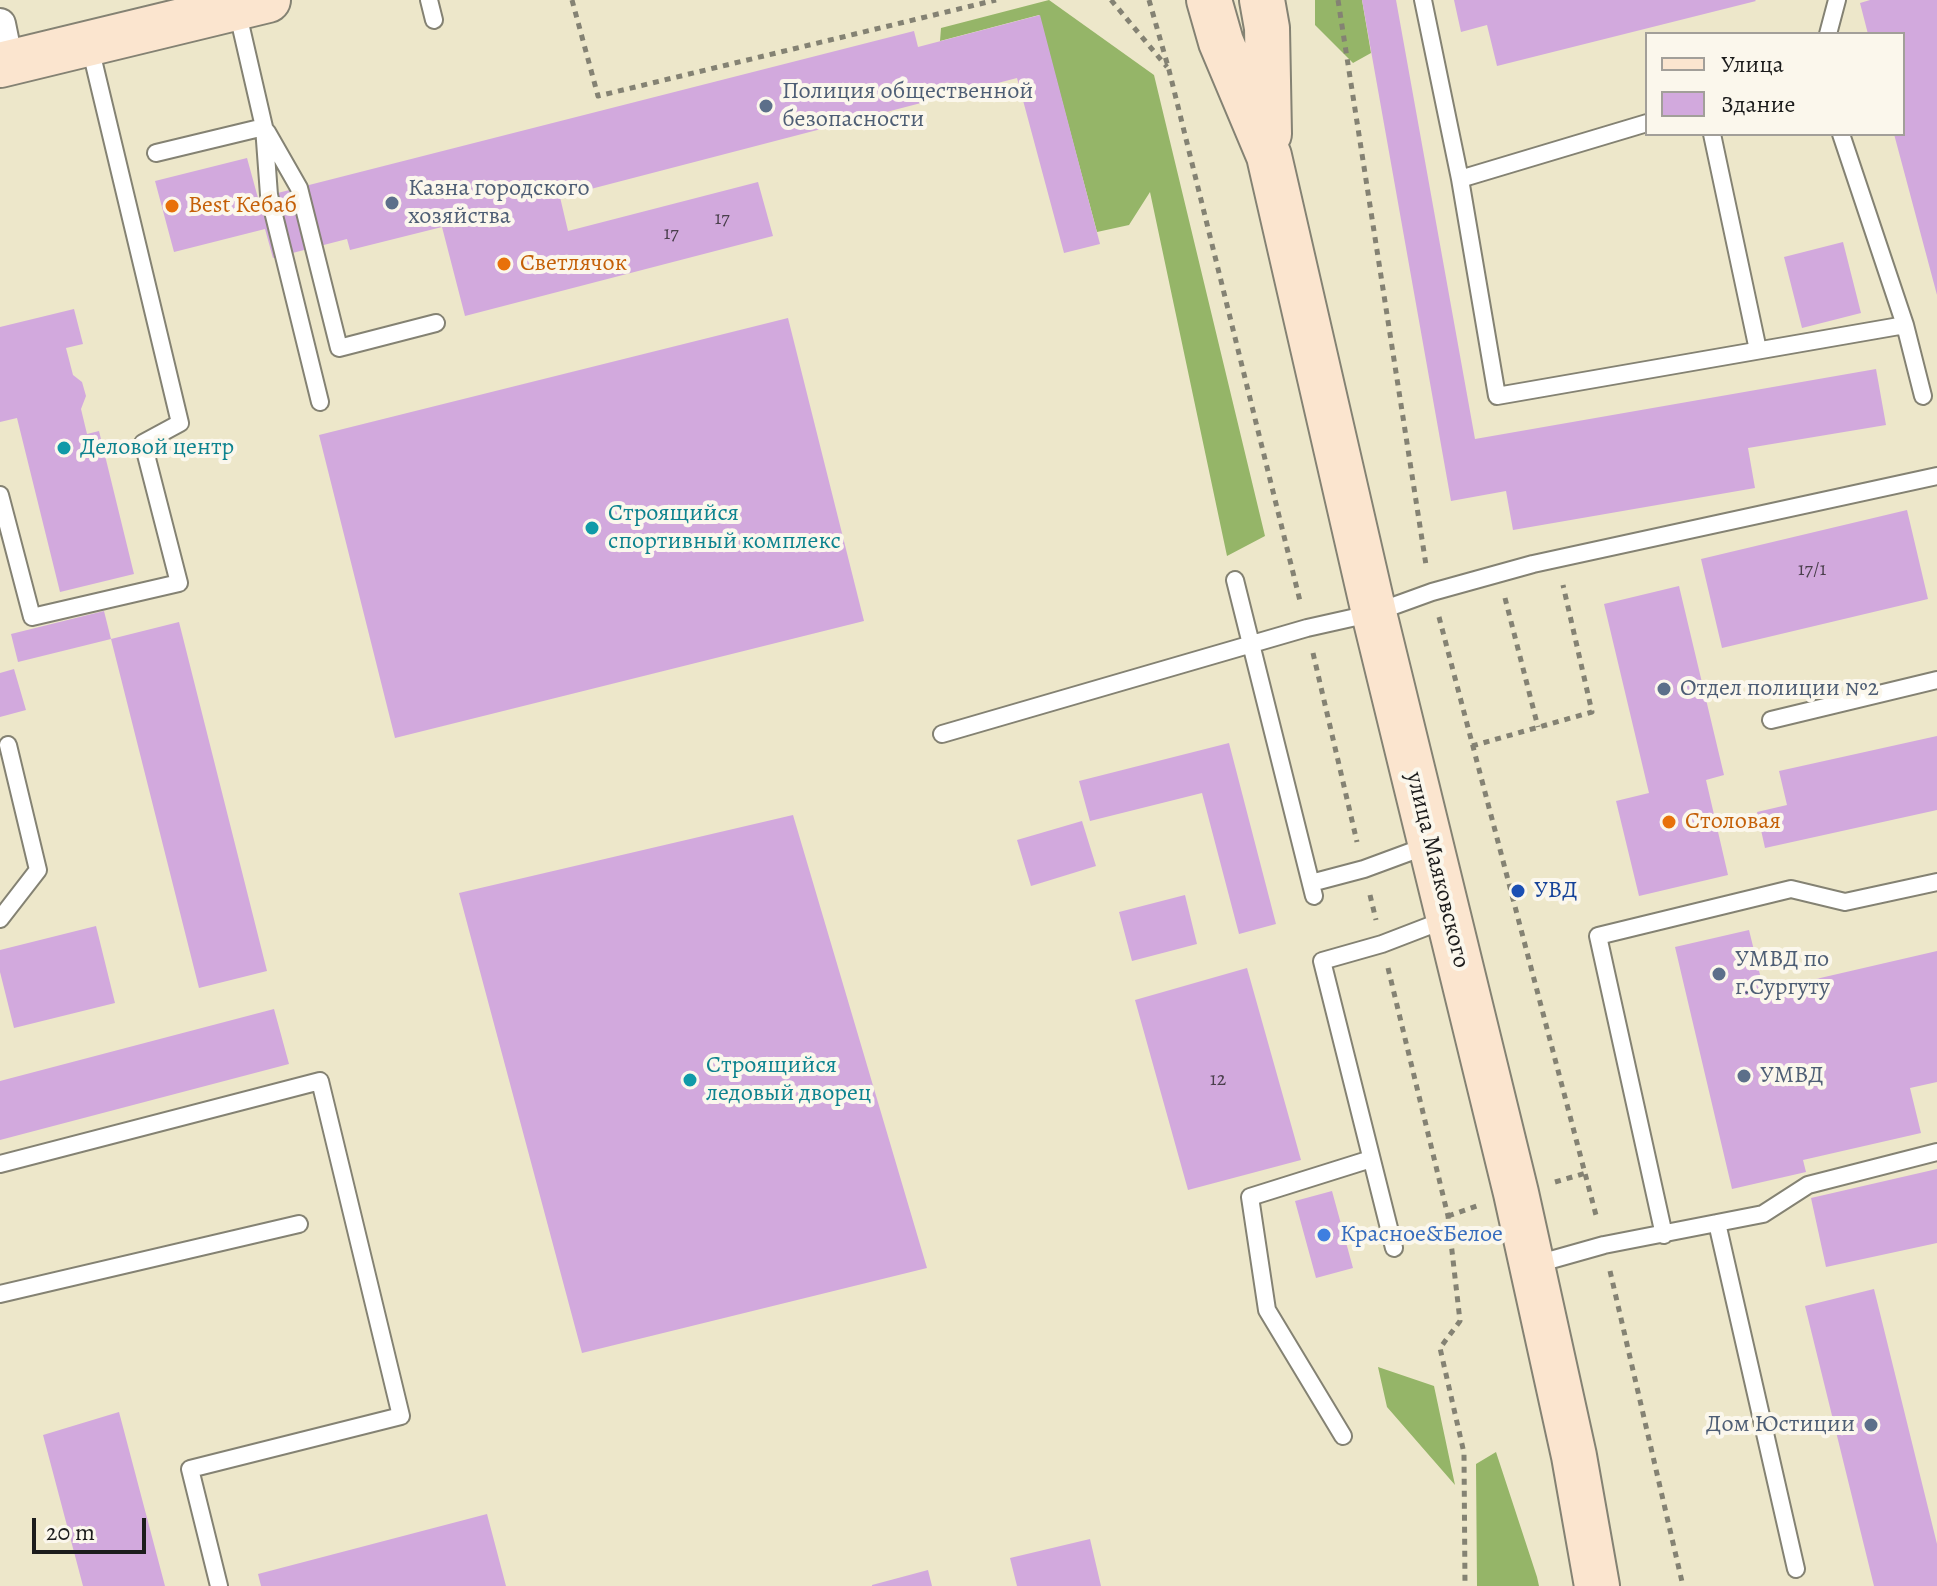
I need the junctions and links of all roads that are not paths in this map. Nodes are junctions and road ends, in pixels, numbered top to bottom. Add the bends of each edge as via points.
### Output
1 (429, 0) edge
2 (1209, 0) edge
3 (1262, 0) edge
4 (1423, 0) edge
5 (1837, 0) edge
6 (252, 4) edge
7 (434, 20) dead end
8 (1829, 32) edge
9 (89, 42) junction
10 (3, 50) edge
11 (1645, 124) edge
12 (264, 127) junction
13 (1712, 136) edge
14 (1842, 136) edge
15 (156, 153) dead end
16 (1269, 156) junction
17 (1460, 179) junction
18 (436, 323) dead end
19 (1905, 325) junction
20 (1758, 350) junction
21 (1923, 396) dead end
22 (320, 402) dead end
23 (1937, 476) edge
24 (0, 495) edge
25 (1235, 580) dead end
26 (1374, 613) junction
27 (1253, 644) junction
28 (1937, 680) edge
29 (1771, 720) dead end
30 (942, 734) dead end
31 (8, 745) dead end
32 (1431, 844) junction
33 (1937, 882) edge
34 (0, 919) edge
35 (1449, 919) junction
36 (1937, 1152) edge
37 (1371, 1159) junction
38 (0, 1164) edge
39 (1717, 1223) junction
40 (299, 1224) dead end
41 (1664, 1235) junction
42 (1394, 1248) dead end
43 (1531, 1265) junction
44 (0, 1294) edge
45 (1343, 1436) dead end
46 (1796, 1569) dead end
47 (219, 1586) edge
48 (1597, 1586) edge

1 - 7 lane
2 - 16 main road, улица Маяковского
3 - 16 main road, улица Маяковского
4 - 17 lane
5 - 8 lane
6 - 9 main road
6 - 12 lane
9 - 10 main road
9 - 24 lane via 180,423 143,443 179,583 32,617
11 - 17 lane
12 - 15 lane
12 - 18 lane via 299,188 339,348
12 - 22 lane via 269,195
13 - 20 lane
14 - 19 lane
16 - 26 main road, улица Маяковского
17 - 20 lane via 1497,396
19 - 20 lane
19 - 21 lane
23 - 26 lane via 1557,559
25 - 27 lane
26 - 27 lane
26 - 32 main road, улица Маяковского
27 - 30 lane
27 - 32 lane via 1313,890
28 - 29 lane
31 - 34 lane via 38,870
32 - 35 main road, улица Маяковского
33 - 41 lane via 1845,902 1791,889 1598,936
35 - 37 lane via 1322,961
35 - 43 main road, улица Маяковского
36 - 39 lane via 1808,1185 1763,1214
37 - 42 lane
37 - 45 lane via 1250,1197 1267,1310
38 - 47 lane via 320,1081 401,1416 190,1469
39 - 41 lane
39 - 46 lane
40 - 44 lane
41 - 43 lane
43 - 48 main road, улица Маяковского

